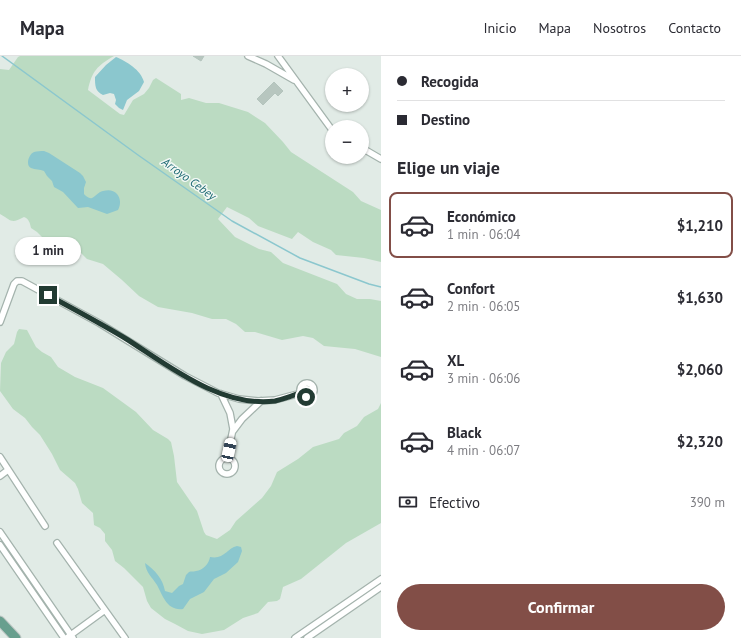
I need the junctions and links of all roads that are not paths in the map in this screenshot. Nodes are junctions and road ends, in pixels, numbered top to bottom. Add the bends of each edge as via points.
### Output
1 (248, 56) edge
2 (278, 56) edge
3 (296, 81) junction
4 (325, 120) edge
5 (369, 152) edge
6 (381, 159) edge
7 (0, 322) edge
8 (301, 392) dead end
9 (221, 394) junction
10 (261, 401) junction
11 (232, 432) junction
12 (0, 457) edge
13 (227, 458) dead end
14 (8, 470) junction
15 (0, 476) edge
16 (45, 526) dead end
17 (0, 532) edge
18 (57, 543) dead end
19 (0, 545) edge
20 (381, 579) edge
21 (367, 588) junction
22 (381, 588) edge
23 (372, 594) junction
24 (105, 610) junction
25 (0, 621) edge
26 (68, 637) edge
27 (297, 637) edge
28 (16, 638) edge
29 (125, 638) edge
30 (307, 638) edge

1 - 3 street
2 - 3 street
3 - 4 street
5 - 6 street
7 - 9 street via 14,284 17,281 22,282 99,323 186,376
8 - 10 street via 275,400
9 - 10 street
9 - 11 street via 230,413
10 - 11 street
11 - 13 street
12 - 14 street
14 - 15 street
14 - 16 street
17 - 26 street
18 - 24 street
19 - 26 street
20 - 21 street
21 - 23 street
21 - 27 street
22 - 23 street
23 - 30 street
24 - 26 street
24 - 29 street
25 - 28 main road

